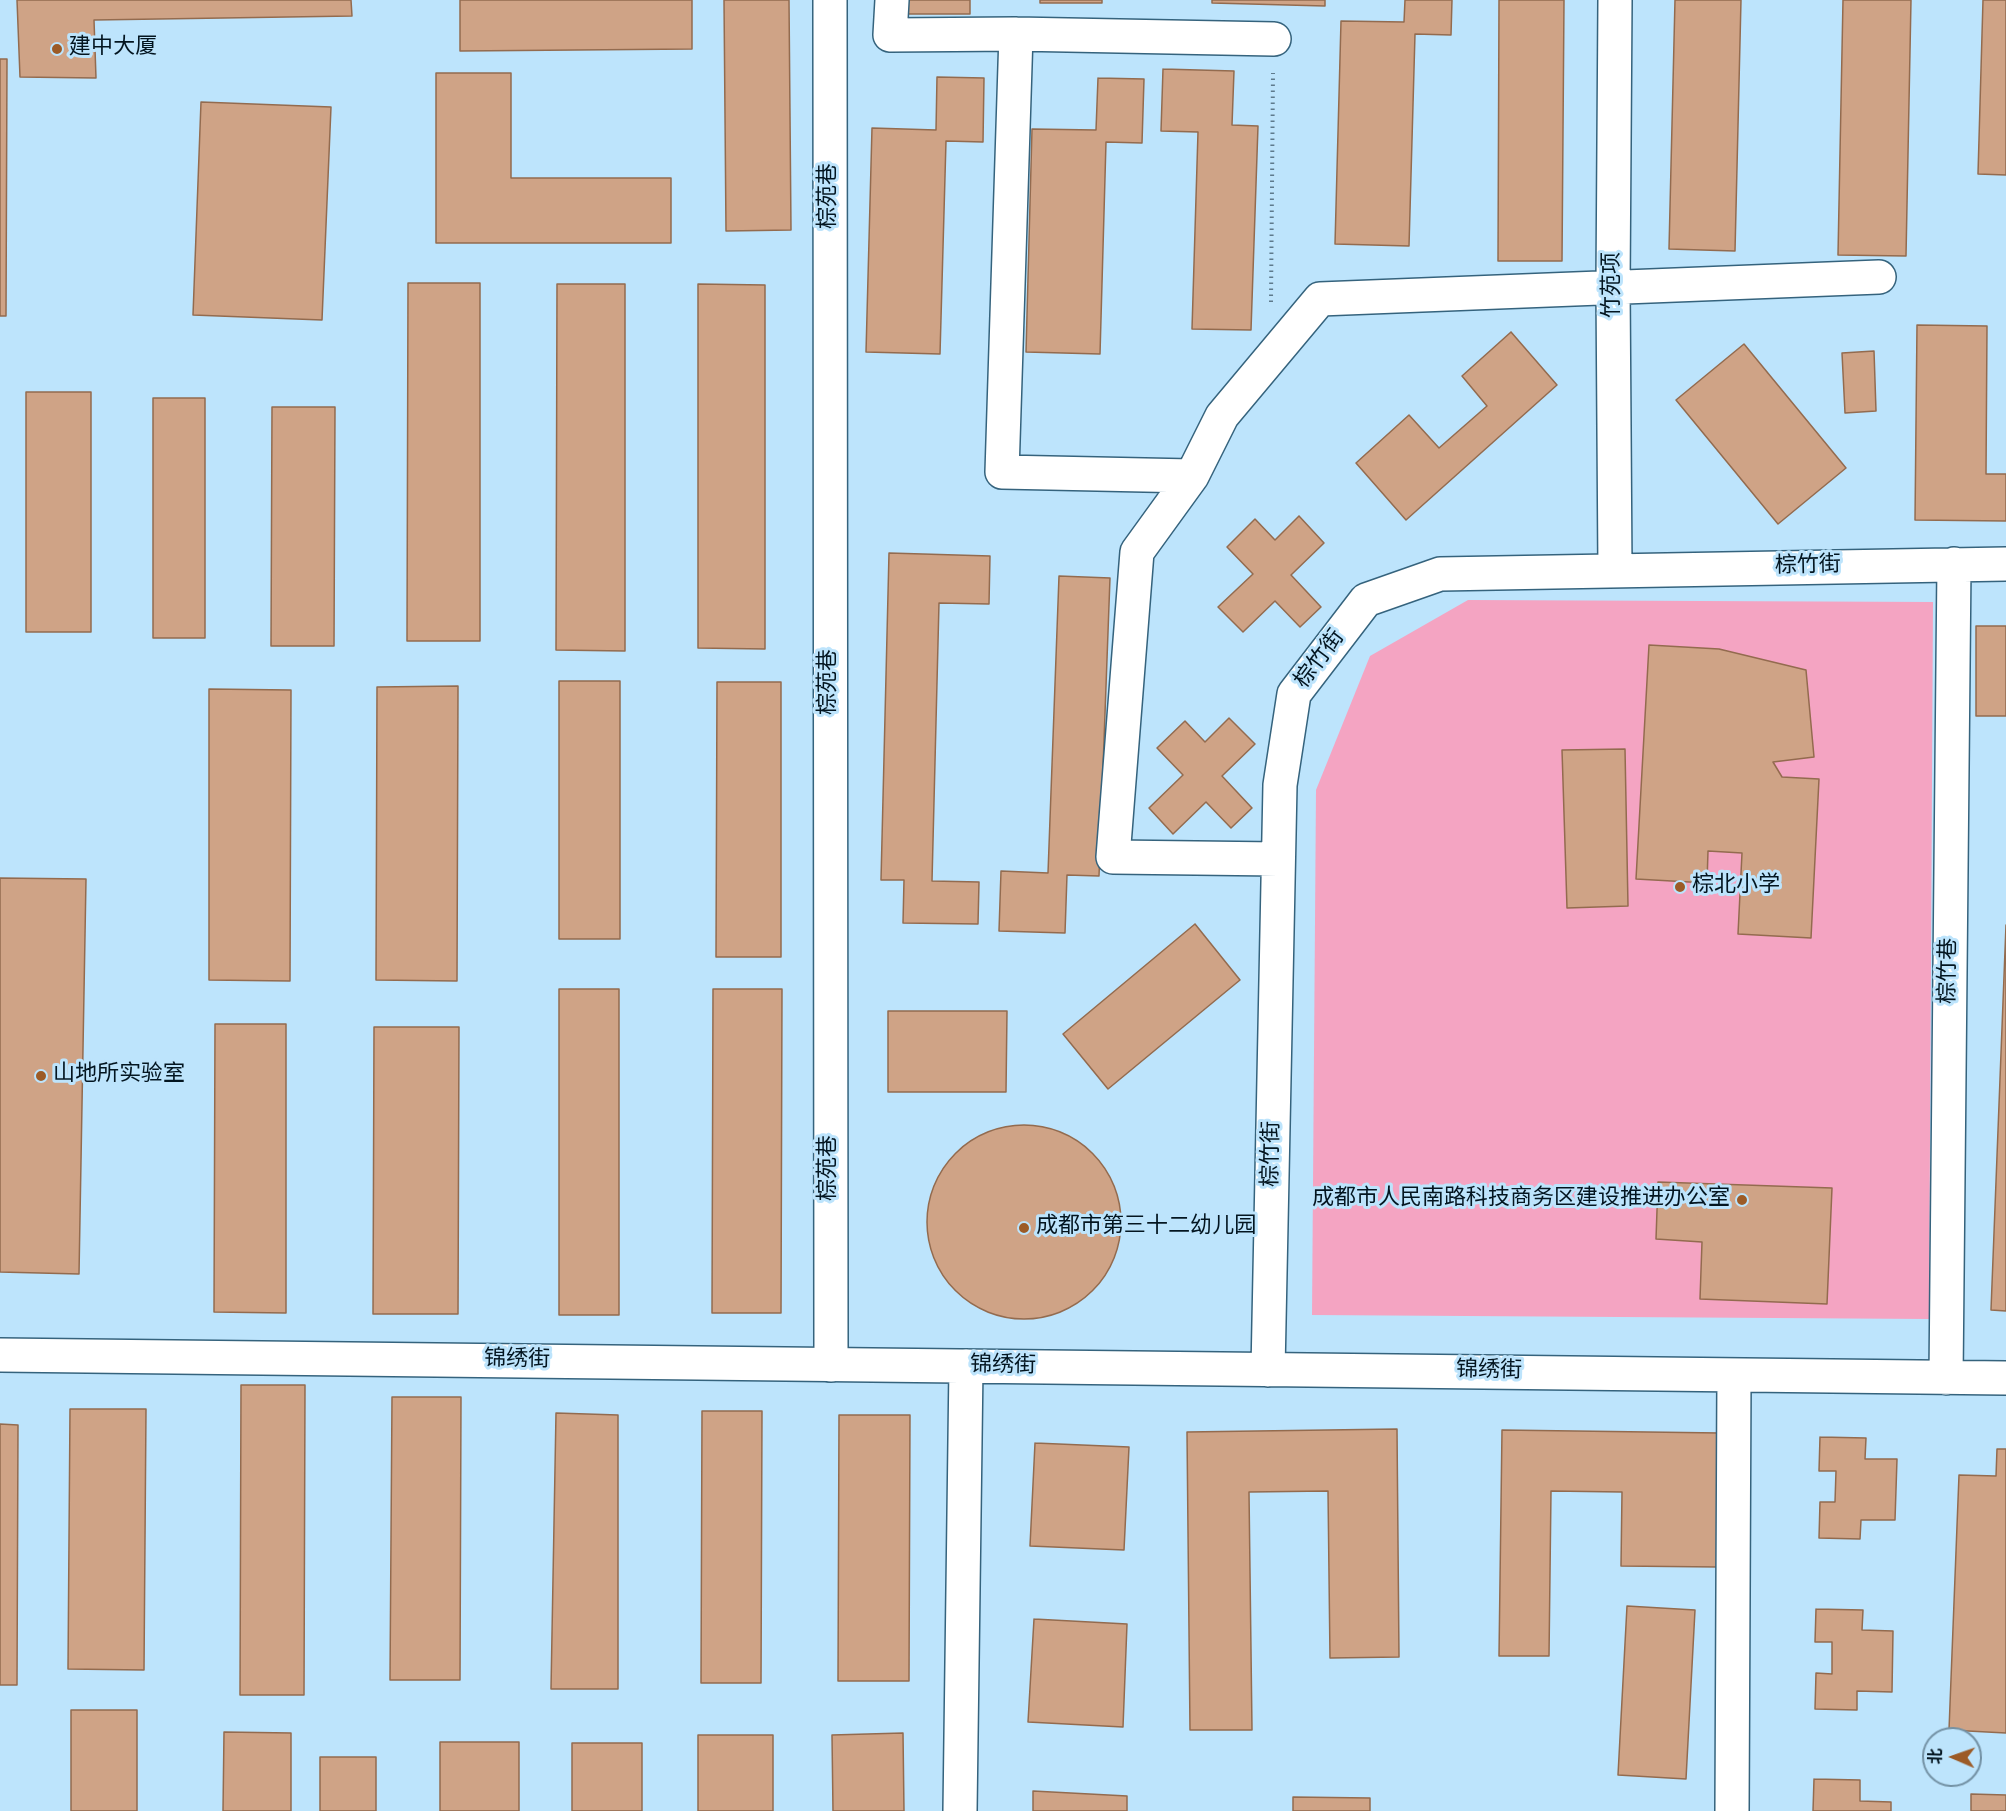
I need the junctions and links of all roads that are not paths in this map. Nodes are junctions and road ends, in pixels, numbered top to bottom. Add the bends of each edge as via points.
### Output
1 (830, 0) edge
2 (891, 0) edge
3 (1615, 0) edge
4 (1016, 34) junction
5 (1274, 39) road end
6 (1879, 277) dead end
7 (1613, 286) junction
8 (1192, 476) junction
9 (1954, 564) junction
10 (2006, 564) edge
11 (1615, 571) junction
12 (1278, 859) junction
13 (0, 1355) edge
14 (831, 1365) junction
15 (966, 1366) junction
16 (1268, 1370) junction
17 (1734, 1375) junction
18 (1946, 1378) junction
19 (2006, 1378) edge
20 (960, 1811) edge
21 (1732, 1811) edge

1 - 14 street, 棕苑巷
2 - 4 street via 890,35
3 - 7 street, 竹苑项
4 - 5 street
4 - 8 street via 1002,472
6 - 7 street
7 - 8 street via 1320,299 1222,416
7 - 11 street, 竹苑项
8 - 12 street via 1137,552 1113,857
9 - 10 street, 棕竹街
9 - 11 street, 棕竹街
9 - 18 street, 棕竹巷
11 - 12 street, 棕竹街 via 1440,574 1366,600 1294,694 1280,784
12 - 16 street, 棕竹街
13 - 14 street, 锦绣街
14 - 15 street, 锦绣街
15 - 16 street, 锦绣街
15 - 20 street
16 - 17 street, 锦绣街
17 - 18 street, 锦绣街
17 - 21 street
18 - 19 street, 锦绣街

